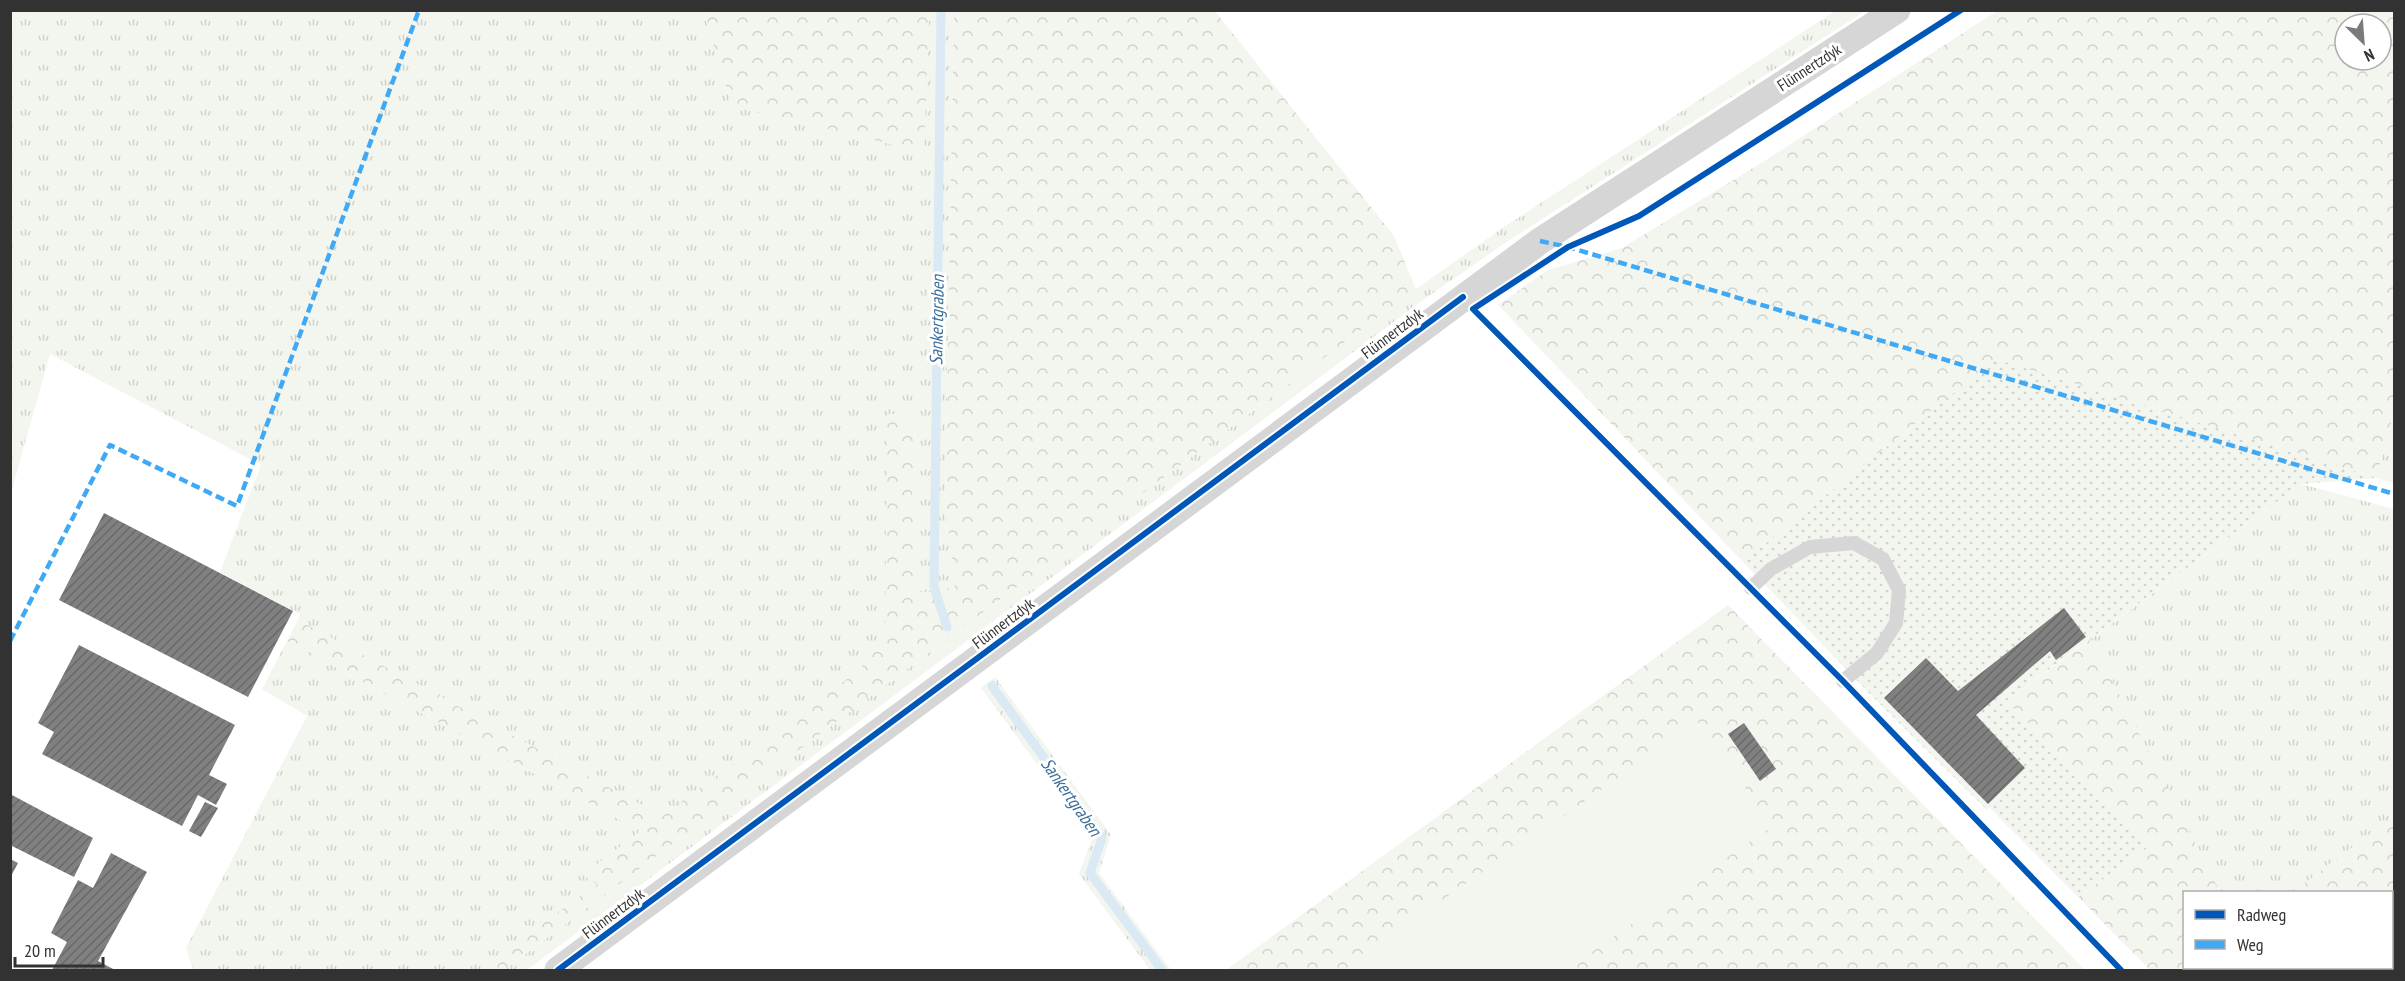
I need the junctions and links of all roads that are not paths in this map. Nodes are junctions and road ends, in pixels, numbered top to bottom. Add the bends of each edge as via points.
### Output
1 (1897, 10) edge
2 (1751, 588) dead end
3 (1843, 681) dead end
4 (558, 970) edge

1 - 4 street, Flünnertzdyk via 1530,248
2 - 3 lane via 1771,569 1810,547 1854,543 1883,559 1899,590 1896,623 1877,653

